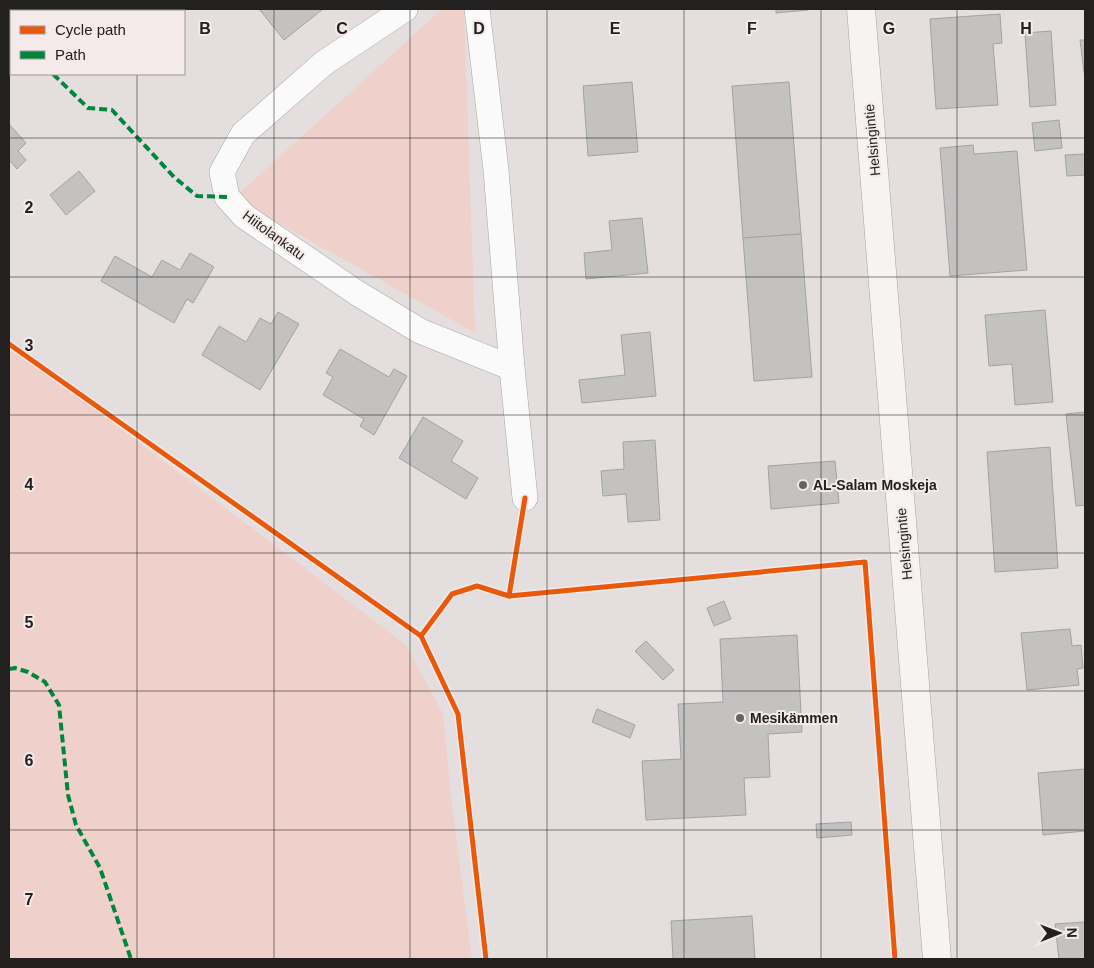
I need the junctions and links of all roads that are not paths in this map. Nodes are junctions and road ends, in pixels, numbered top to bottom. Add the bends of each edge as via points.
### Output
1 (405, 9) edge
2 (477, 9) edge
3 (861, 9) edge
4 (512, 368) junction
5 (525, 498) dead end
6 (937, 959) edge

1 - 4 street, Hiitolankatu via 324,63 243,134 222,172 227,197 244,216 420,331
2 - 4 street via 496,170
3 - 6 main road, Helsingintie
4 - 5 street

